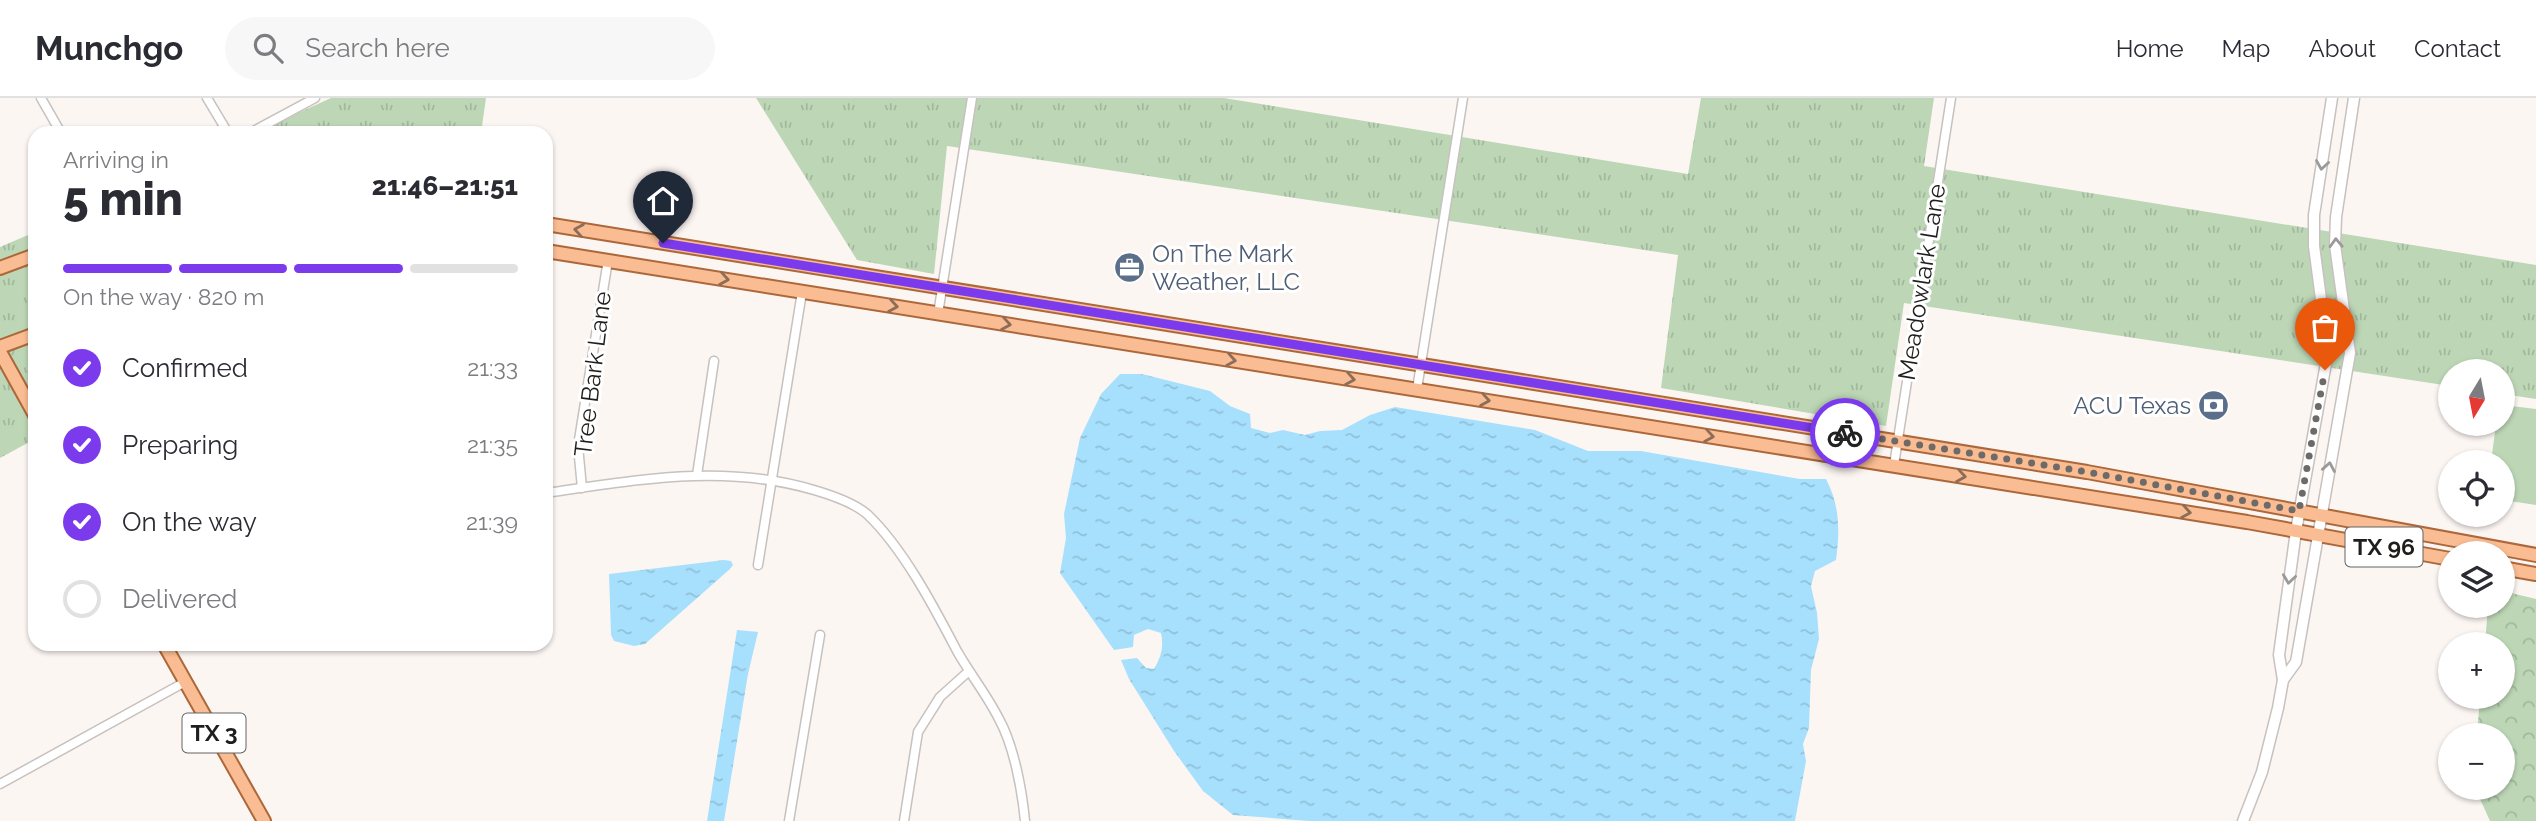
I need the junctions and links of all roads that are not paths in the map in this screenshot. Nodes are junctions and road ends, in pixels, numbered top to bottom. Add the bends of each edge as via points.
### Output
1 (41, 98) edge
2 (208, 98) edge
3 (315, 98) edge
4 (972, 98) edge
5 (1463, 98) edge
6 (1951, 98) edge
7 (2332, 98) edge
8 (2354, 98) edge
9 (57, 126) edge
10 (224, 126) edge
11 (263, 126) edge
12 (553, 225) edge
13 (612, 235) junction
14 (553, 252) edge
15 (28, 258) edge
16 (608, 260) junction
17 (0, 268) edge
18 (942, 289) junction
19 (802, 292) junction
20 (939, 314) junction
21 (28, 337) edge
22 (0, 347) edge
23 (0, 352) edge
24 (714, 360) dead end
25 (1421, 364) junction
26 (1417, 389) junction
27 (28, 402) edge
28 (1896, 441) junction
29 (1894, 466) junction
30 (697, 475) junction
31 (771, 481) junction
32 (582, 488) junction
33 (553, 493) edge
34 (2299, 511) junction
35 (2321, 515) junction
36 (2296, 531) junction
37 (2318, 535) junction
38 (2536, 555) edge
39 (2438, 557) edge
40 (758, 565) dead end
41 (2515, 570) edge
42 (2536, 574) edge
43 (820, 635) dead end
44 (168, 651) edge
45 (968, 671) junction
46 (2283, 680) junction
47 (185, 682) junction
48 (0, 783) edge
49 (264, 821) edge
50 (789, 821) edge
51 (904, 821) edge
52 (1025, 821) edge
53 (2243, 821) edge

1 - 9 street
2 - 10 street
3 - 11 street
4 - 18 street
5 - 25 street
6 - 28 street, Meadowlark Lane
7 -> 34 street via 2314,215 2328,352
35 -> 8 street via 2350,354 2335,245
13 -> 12 main road, TX 96
13 - 16 main road
13 - 18 main road, TX 96
14 - 16 main road, TX 96
15 - 17 main road
16 -> 19 main road, TX 96
16 - 32 street, Tree Bark Lane via 578,446
18 - 20 street
18 - 25 main road, TX 96
19 -> 20 main road, TX 96
19 - 31 street
20 -> 26 main road, TX 96
21 - 22 main road
23 - 27 main road
24 - 30 street
25 - 26 street
25 - 28 main road, TX 96
26 -> 29 main road, TX 96
28 - 29 street, Meadowlark Lane
28 - 34 main road, TX 96
29 -> 36 main road, TX 96
30 - 31 street
30 - 32 street
31 - 40 street
31 - 45 street via 834,496 865,512 894,544
32 - 33 street
34 - 35 main road, TX 96
34 - 36 street
35 - 37 street
35 - 38 main road, TX 96
36 - 37 main road, TX 96
36 -> 46 street via 2279,656
37 - 39 main road, TX 96
37 - 46 street via 2296,662
41 - 42 main road
43 - 50 street
44 - 47 main road, TX 3
45 - 51 street via 940,697 918,732
45 - 52 street via 1000,720 1022,785
46 - 53 street via 2262,772
47 - 48 street
47 - 49 main road, TX 3

